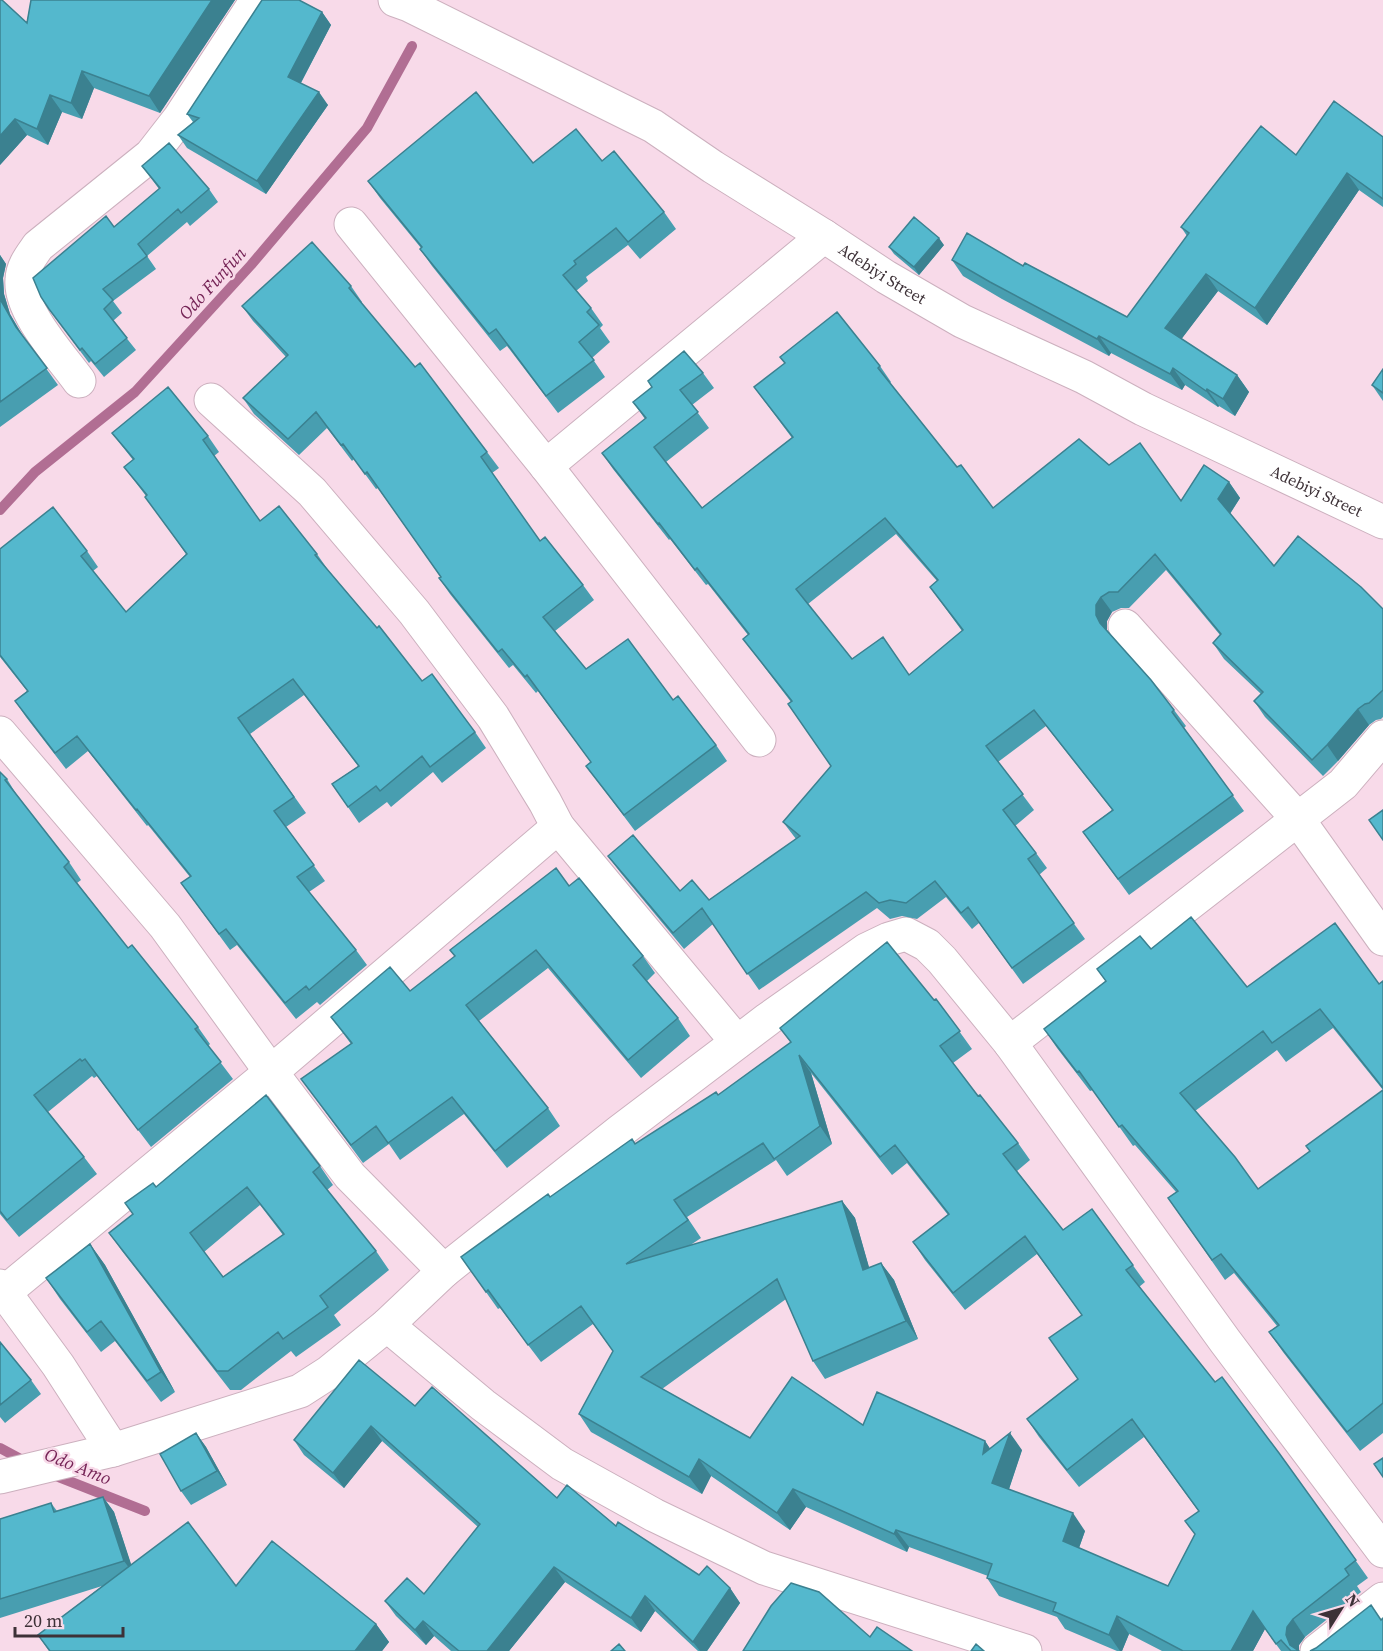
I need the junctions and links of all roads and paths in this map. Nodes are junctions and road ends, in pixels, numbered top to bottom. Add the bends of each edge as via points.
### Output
1 (257, 0) edge
2 (395, 0) edge
3 (351, 224) dead end
4 (824, 236) junction
5 (79, 381) dead end
6 (211, 400) dead end
7 (546, 466) junction
8 (1383, 522) edge
9 (1125, 626) dead end
10 (0, 733) edge
11 (1383, 737) edge
12 (759, 740) dead end
13 (1297, 818) junction
14 (558, 827) junction
15 (1383, 939) edge
16 (737, 1042) junction
17 (1010, 1043) junction
18 (270, 1072) junction
19 (444, 1271) junction
20 (2, 1289) edge
21 (387, 1325) junction
22 (114, 1450) junction
23 (0, 1477) edge
24 (1383, 1551) edge
25 (1383, 1599) edge
26 (1025, 1651) edge
27 (1317, 1651) edge

1 - 5 street via 151,155 38,246 28,260 21,279 24,300
2 - 4 street, Adebiyi Street via 653,126
3 - 7 street
4 - 7 street
4 - 8 street, Adebiyi Street via 886,278 962,321
6 - 14 street via 312,492 414,612 493,717
7 - 12 street
9 - 13 street
10 - 18 street via 165,926
11 - 13 street via 1343,784
13 - 15 street
13 - 17 street
14 - 16 street
14 - 18 street
16 - 17 street via 866,950 906,934 927,945 942,960
16 - 19 street
17 - 24 street via 1225,1341
18 - 19 street via 350,1176
18 - 20 street
19 - 21 street
20 - 22 street
21 - 22 street via 300,1391
21 - 26 street via 562,1464 654,1515 764,1568
22 - 23 street
25 - 27 street

